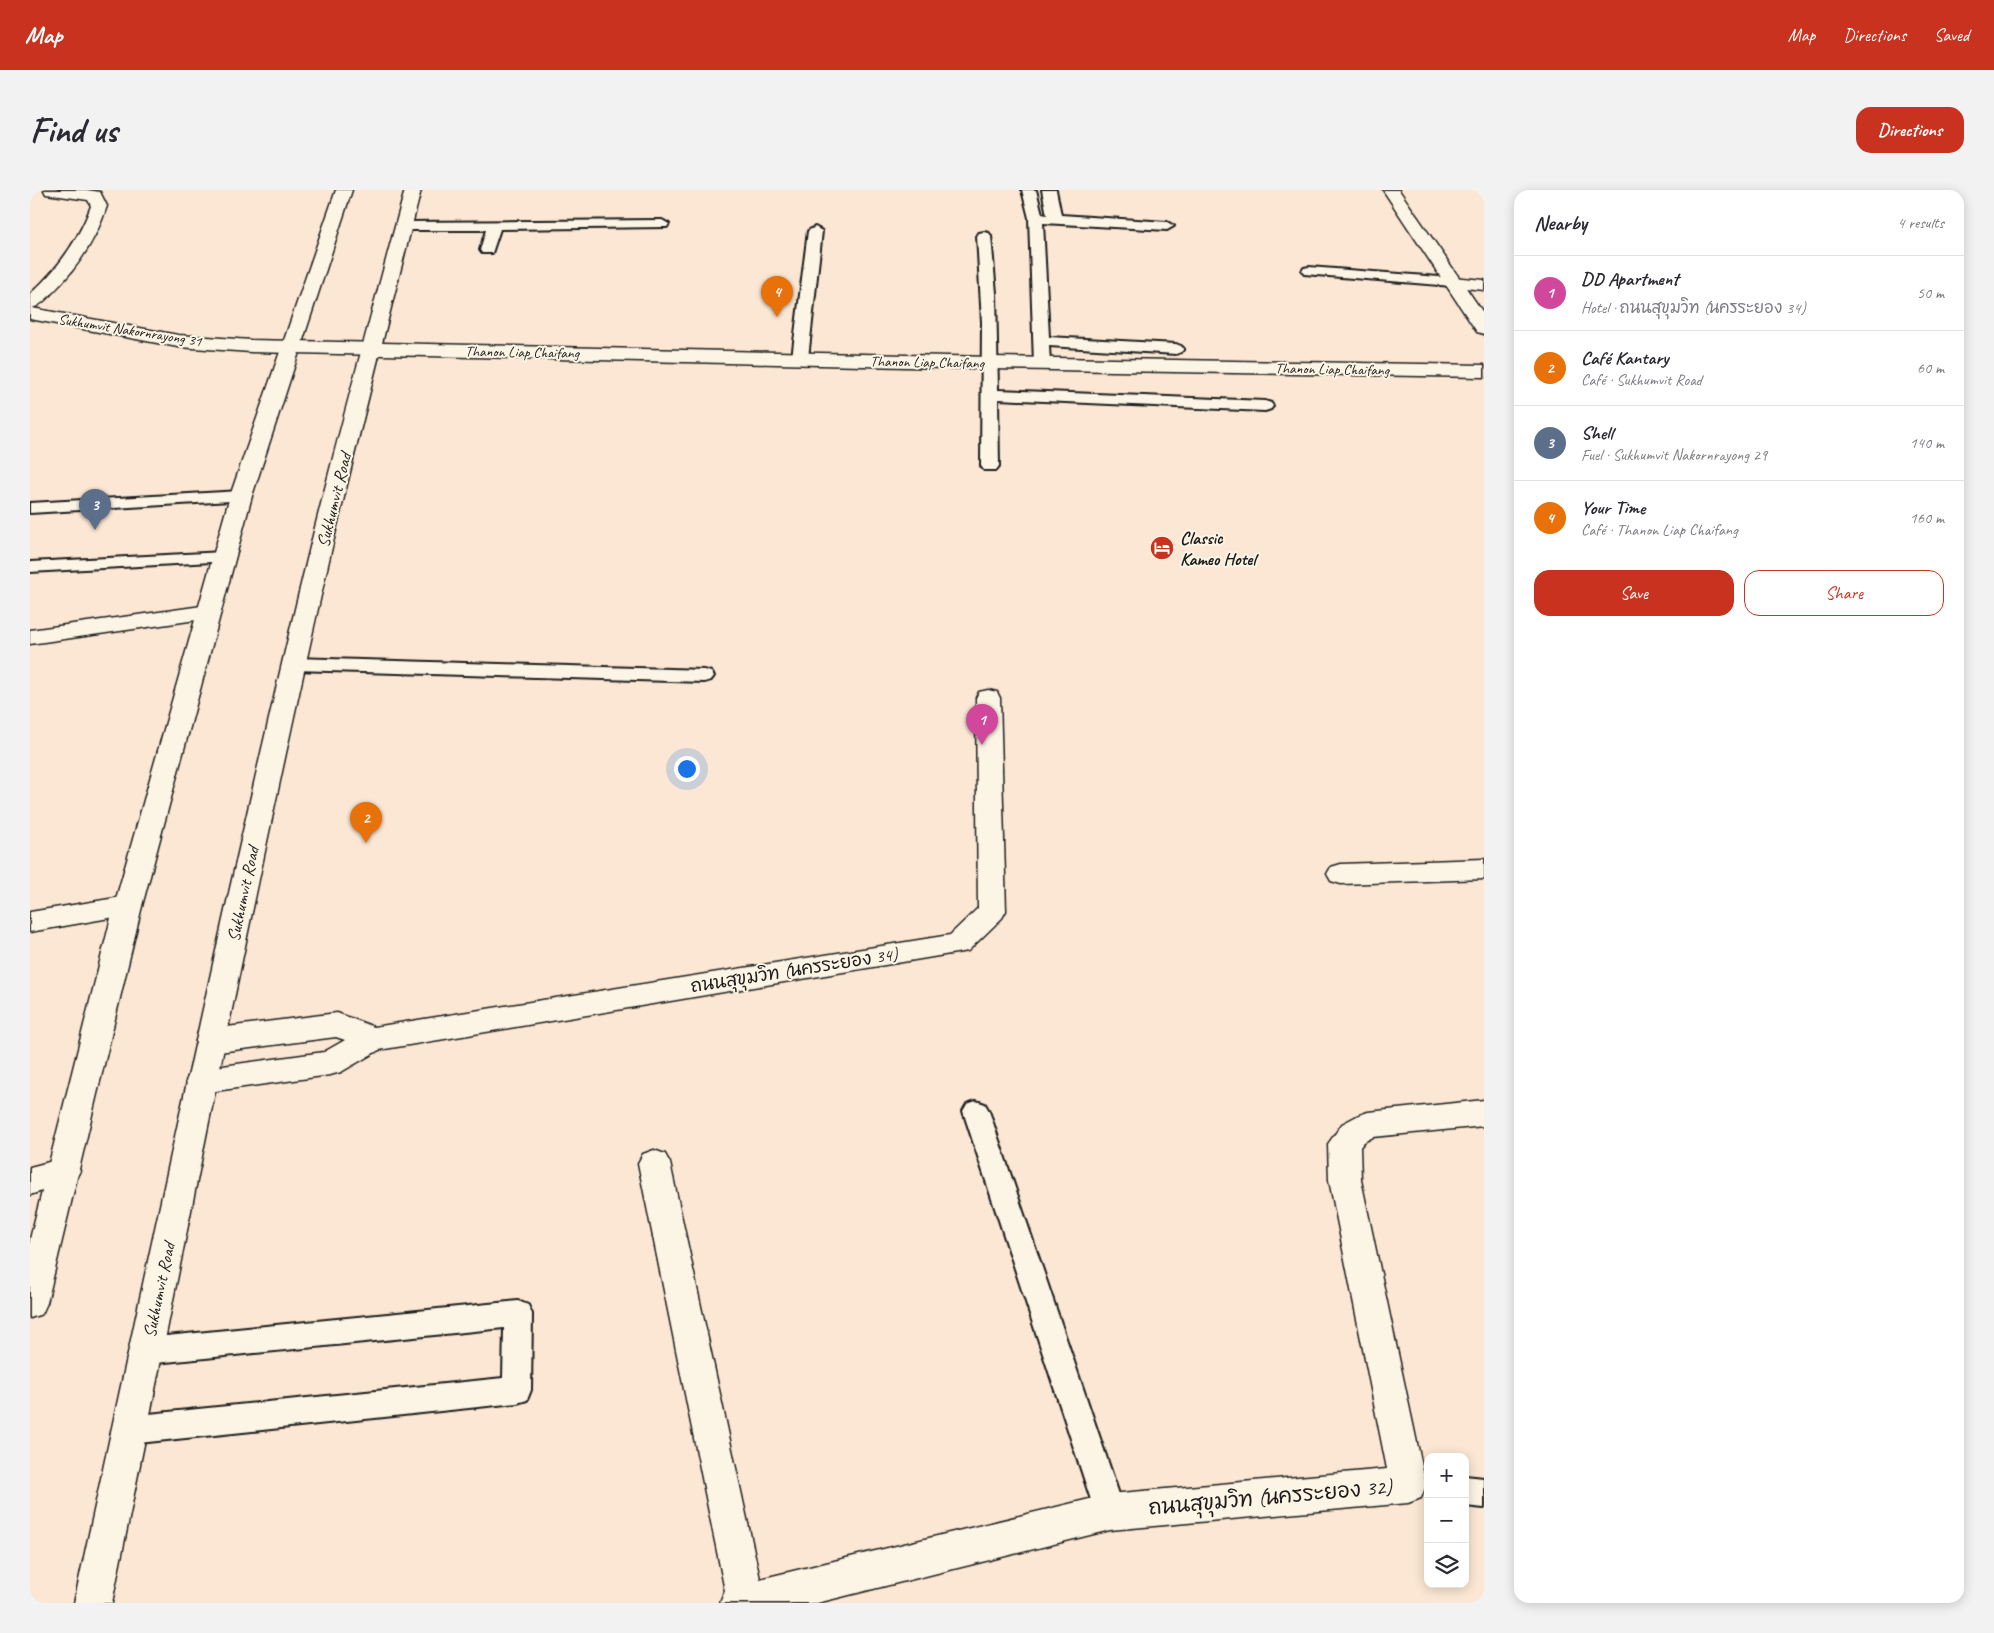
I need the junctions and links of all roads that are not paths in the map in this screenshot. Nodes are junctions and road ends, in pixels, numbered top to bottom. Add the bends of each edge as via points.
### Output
1 (52, 190) edge
2 (344, 190) edge
3 (413, 190) edge
4 (1029, 190) edge
5 (1049, 190) edge
6 (1391, 190) edge
7 (1036, 218) junction
8 (1055, 219) junction
9 (662, 224) dead end
10 (494, 225) junction
11 (403, 226) junction
12 (1167, 226) dead end
13 (815, 231) dead end
14 (984, 236) dead end
15 (487, 250) dead end
16 (1309, 271) dead end
17 (1452, 282) junction
18 (1484, 285) edge
19 (30, 303) edge
20 (30, 314) edge
21 (1484, 328) edge
22 (1041, 341) junction
23 (290, 347) junction
24 (370, 349) junction
25 (1176, 349) dead end
26 (800, 358) junction
27 (990, 363) junction
28 (1042, 364) junction
29 (1484, 371) edge
30 (990, 394) junction
31 (1265, 406) dead end
32 (990, 466) dead end
33 (241, 496) junction
34 (30, 508) edge
35 (224, 557) junction
36 (30, 566) edge
37 (209, 612) junction
38 (30, 637) edge
39 (294, 664) junction
40 (704, 676) dead end
41 (988, 698) dead end
42 (1484, 869) edge
43 (1341, 874) dead end
44 (128, 906) junction
45 (30, 922) edge
46 (373, 1039) junction
47 (211, 1041) junction
48 (201, 1081) junction
49 (976, 1111) dead end
50 (1484, 1114) edge
51 (654, 1163) dead end
52 (64, 1172) junction
53 (30, 1181) edge
54 (30, 1303) edge
55 (146, 1351) junction
56 (130, 1430) junction
57 (1418, 1486) edge
58 (1469, 1491) edge
59 (1484, 1493) edge
60 (1110, 1512) junction
61 (742, 1602) edge
62 (93, 1603) edge

1 - 19 street via 94,196 99,206 74,260
2 - 23 street
3 - 11 street, Sukhumvit Road
4 - 7 lane
5 - 8 lane
6 - 17 street
7 - 8 lane
7 - 22 lane
8 - 12 lane
9 - 10 lane
10 - 11 lane
10 - 15 lane
11 - 24 street, Sukhumvit Road
13 - 26 lane
14 - 27 lane
16 - 17 lane
17 - 18 street
17 - 21 street
20 - 23 street, Sukhumvit Nakornrayong 31 via 178,341
22 - 25 lane
22 - 28 lane
23 - 24 street, Sukhumvit Nakornrayong 31
23 - 33 street
24 - 26 street, Thanon Liap Chaifang
24 - 39 street, Sukhumvit Road
26 - 27 street, Thanon Liap Chaifang
27 - 28 street, Thanon Liap Chaifang
27 - 30 lane
28 - 29 street, Thanon Liap Chaifang
30 - 31 lane
30 - 32 lane
33 - 34 lane
33 - 35 street
35 - 36 lane
35 - 37 street
37 - 38 street
37 - 44 street
39 - 40 lane
39 - 47 street, Sukhumvit Road
41 - 46 street, ถนนสุขุมวิท (นครระยอง 34) via 992,911 958,944
42 - 43 street
44 - 45 street
44 - 52 street
46 - 47 street via 337,1025
46 - 48 street, ถนนสุขุมวิท (นครระยอง 34) via 330,1063
47 - 48 street, Sukhumvit Road
48 - 55 street, Sukhumvit Road
49 - 60 lane
50 - 57 street, ถนนสุขุมวิท (นครระยอง 32) via 1368,1125 1352,1133 1344,1144 1346,1180
51 - 61 street
52 - 53 street
52 - 54 street
55 - 56 street, Sukhumvit Road
55 - 56 lane via 518,1314 517,1390
56 - 62 street, Sukhumvit Road
57 - 60 street, ถนนสุขุมวิท (นครระยอง 32)
58 - 59 lane
60 - 61 street, ถนนสุขุมวิท (นครระยอง 32)

